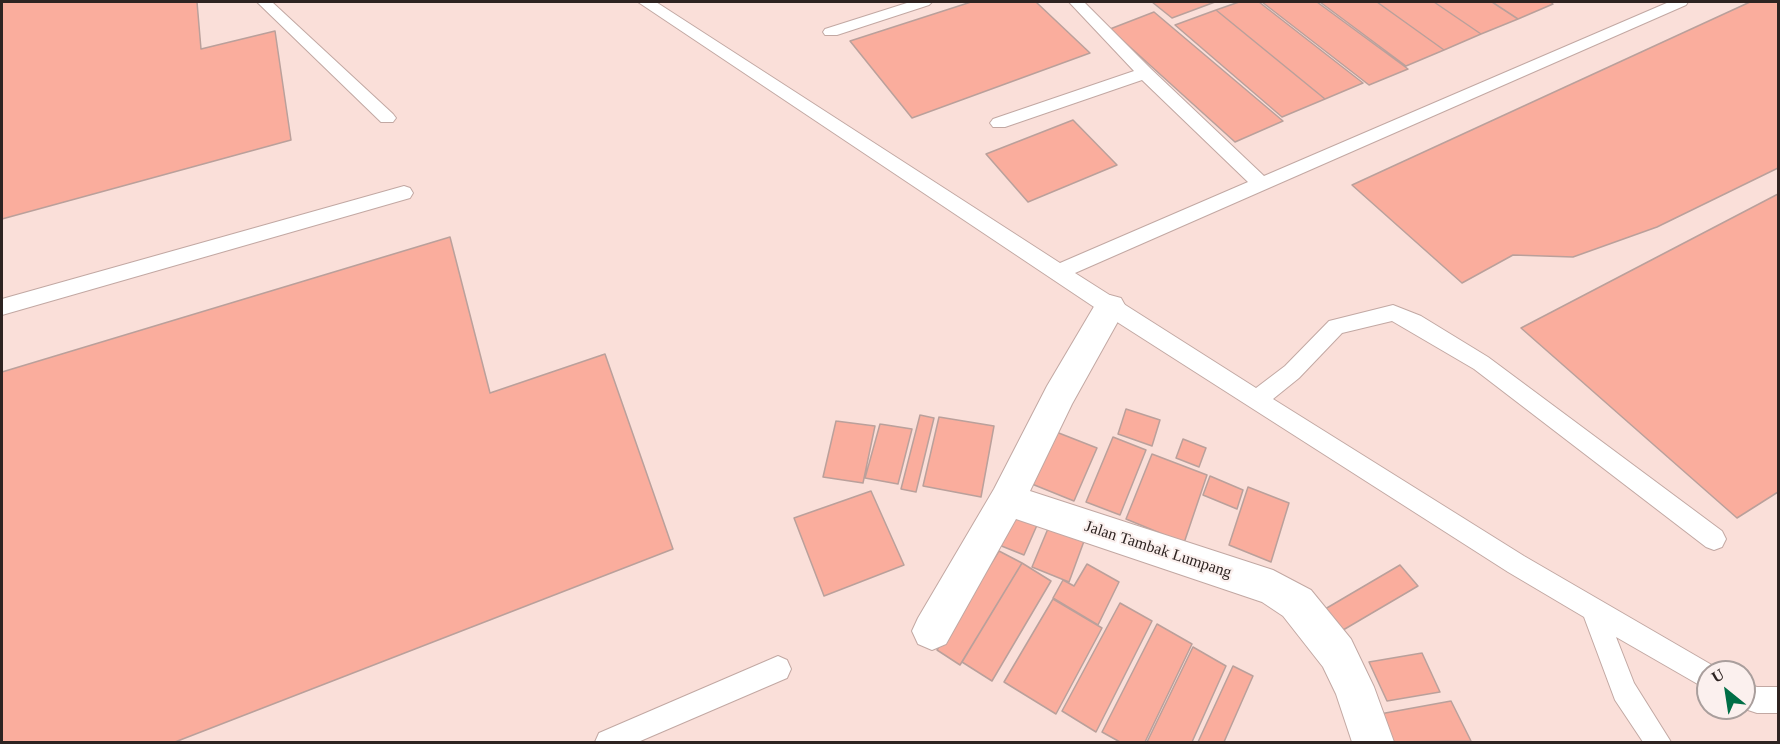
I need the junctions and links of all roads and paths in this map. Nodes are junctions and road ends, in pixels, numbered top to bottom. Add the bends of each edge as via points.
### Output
1 (264, 2) edge
2 (646, 2) edge
3 (924, 2) edge
4 (1076, 2) edge
5 (1681, 2) edge
6 (831, 32) dead end
7 (1144, 73) junction
8 (387, 118) dead end
9 (999, 123) dead end
10 (1260, 183) junction
11 (404, 193) dead end
12 (1060, 272) junction
13 (2, 307) edge
14 (1110, 307) junction
15 (1258, 399) junction
16 (1007, 500) junction
17 (1714, 538) dead end
18 (1593, 609) junction
19 (932, 631) dead end
20 (778, 669) dead end
21 (1696, 670) edge
22 (1756, 700) edge
23 (1779, 700) edge
24 (608, 742) edge
25 (1373, 742) edge
26 (1658, 742) edge

1 - 8 lane
2 - 12 lane
3 - 6 lane
4 - 7 lane
5 - 10 lane
7 - 9 lane
7 - 10 lane
10 - 12 lane
11 - 13 lane
12 - 14 lane
14 - 15 lane
14 - 16 street via 1059,396
15 - 17 lane via 1292,372 1336,327 1393,313 1481,363
15 - 18 lane
16 - 19 street
16 - 25 street, Jalan Tambak Lumpang via 1273,588 1297,603 1336,653 1354,687
18 - 21 lane
18 - 26 lane via 1624,691
20 - 24 lane
22 - 23 lane

